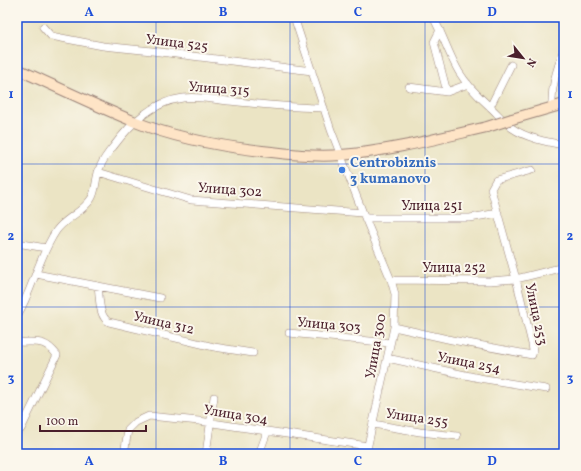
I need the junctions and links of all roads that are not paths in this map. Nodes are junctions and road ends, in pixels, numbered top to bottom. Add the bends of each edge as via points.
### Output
1 (294, 17) edge
2 (433, 17) edge
3 (43, 26) dead end
4 (440, 30) junction
5 (564, 49) edge
6 (511, 65) dead end
7 (17, 69) edge
8 (312, 71) junction
9 (468, 84) junction
10 (409, 87) dead end
11 (447, 92) junction
12 (564, 104) edge
13 (490, 107) junction
14 (552, 107) junction
15 (324, 108) junction
16 (134, 122) junction
17 (564, 145) edge
18 (340, 155) junction
19 (532, 170) dead end
20 (98, 172) junction
21 (498, 213) junction
22 (364, 216) junction
23 (17, 243) edge
24 (46, 248) junction
25 (564, 267) edge
26 (36, 274) junction
27 (516, 279) junction
28 (391, 280) junction
29 (98, 286) junction
30 (160, 298) dead end
31 (17, 316) edge
32 (394, 327) junction
33 (288, 334) dead end
34 (17, 342) edge
35 (390, 343) junction
36 (253, 352) dead end
37 (387, 358) junction
38 (546, 389) dead end
39 (214, 398) dead end
40 (211, 423) junction
41 (373, 424) junction
42 (21, 429) dead end
43 (266, 432) junction
44 (457, 436) dead end
45 (368, 446) junction
46 (124, 454) edge
47 (206, 454) edge
48 (259, 454) edge
49 (366, 454) edge

1 - 8 street, Улица 300
2 - 4 street
3 - 8 street, Улица 525 via 51,36 102,46
4 - 9 street via 451,57
4 - 11 street via 434,42
5 - 14 street via 553,82
6 - 13 street
7 - 16 main road
8 - 15 street, Улица 300
9 - 11 street
9 - 13 street
10 - 11 street
12 - 14 main road
13 - 17 street via 522,134
14 - 18 main road, bridge via 487,127 418,143
15 - 16 street, Улица 315 via 184,98 162,103
15 - 18 street, Улица 300
16 - 18 main road via 175,135 233,148 286,154
16 - 20 street, Улица 315 via 109,153
18 - 22 street, Улица 300
19 - 21 street via 496,180 490,189
20 - 22 street, Улица 302 via 191,200
20 - 24 street, Улица 315 via 92,198 60,224
21 - 22 street, Улица 251 via 470,218
21 - 27 street
22 - 28 street, Улица 300
23 - 24 street
24 - 26 street, Улица 315
25 - 27 street, Улица 252
26 - 29 street, Улица 312
26 - 31 street, Улица 315
27 - 28 street, Улица 252
27 - 32 street, Улица 253 via 532,355
28 - 32 street, Улица 300 via 395,294
29 - 30 street, Улица 312
29 - 36 street, Улица 312 via 102,315 109,322 214,346
32 - 35 street, Улица 300
33 - 35 street, Улица 303
34 - 42 street via 35,342 50,346 57,355
35 - 37 street, Улица 300
37 - 38 street, Улица 254 via 479,378
37 - 41 street, Улица 300
39 - 40 street
40 - 43 street, Улица 304
40 - 46 street, Улица 304 via 149,416 136,422 128,430
40 - 47 street
41 - 44 street, Улица 255
41 - 45 street, Улица 300
43 - 45 street, Улица 304
43 - 48 street
45 - 49 street, Улица 300

